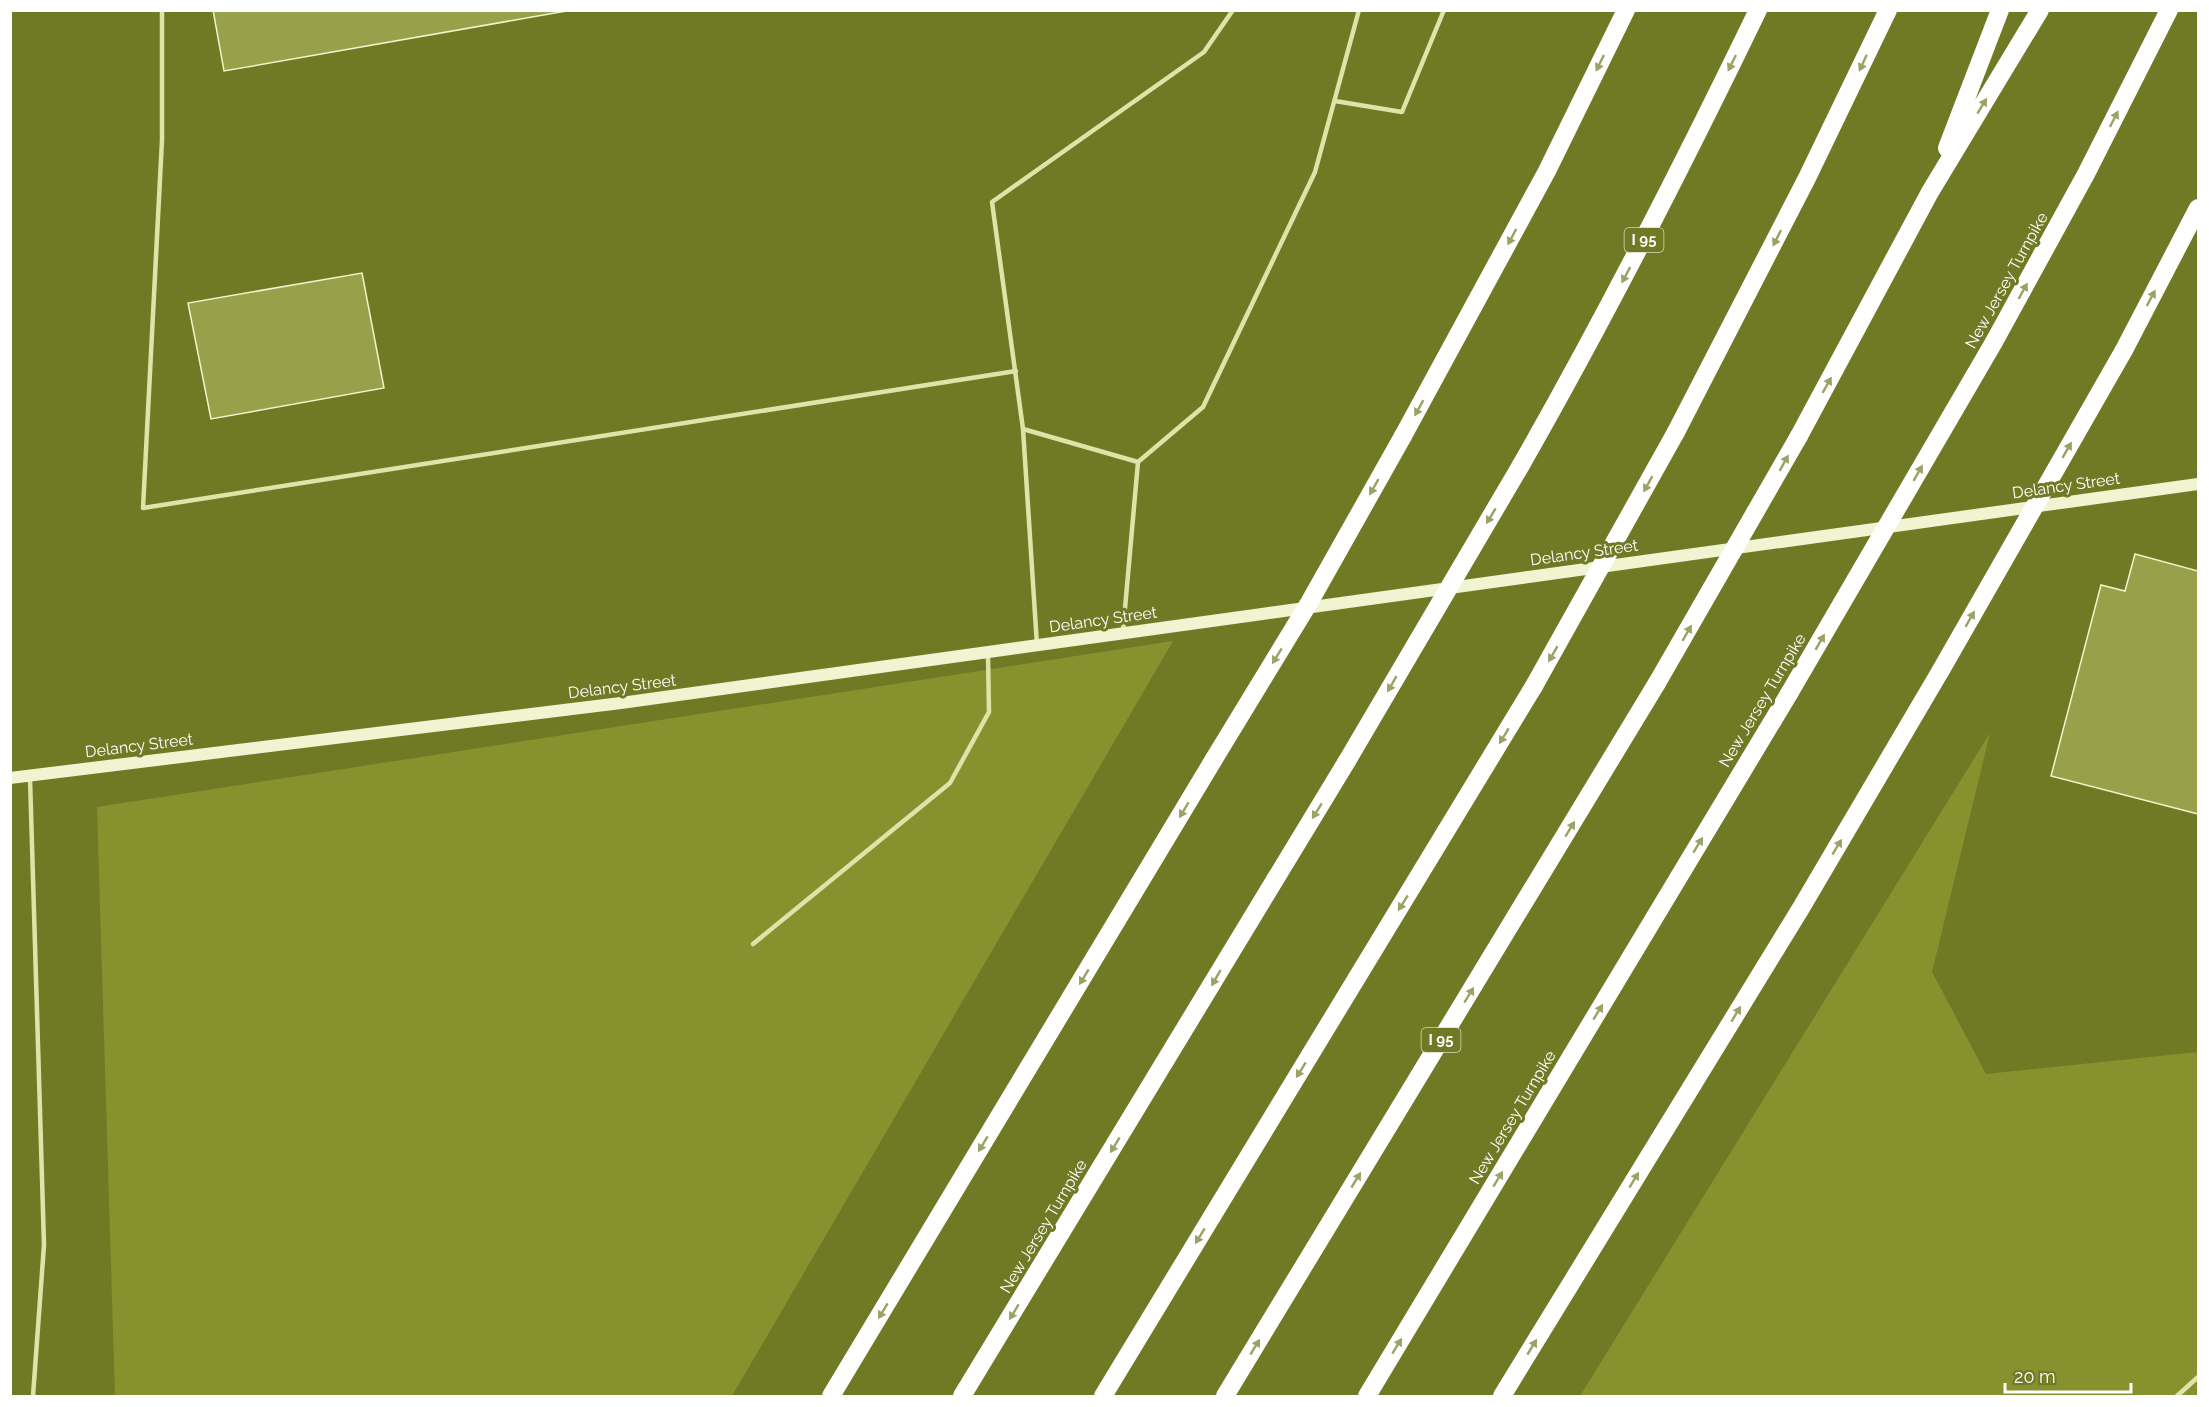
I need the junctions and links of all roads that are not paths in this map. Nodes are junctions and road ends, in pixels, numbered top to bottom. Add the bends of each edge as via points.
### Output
1 (162, 10) edge
2 (1233, 10) edge
3 (1359, 10) edge
4 (1444, 10) edge
5 (1626, 10) edge
6 (1758, 10) edge
7 (1888, 10) edge
8 (2000, 10) edge
9 (2040, 10) edge
10 (2169, 10) edge
11 (1335, 101) junction
12 (1930, 192) junction
13 (2199, 207) edge
14 (1016, 371) junction
15 (1023, 429) junction
16 (1138, 462) junction
17 (2199, 484) edge
18 (1122, 633) junction
19 (1037, 645) junction
20 (988, 652) junction
21 (30, 775) junction
22 (10, 778) edge
23 (753, 944) dead end
24 (2199, 1377) edge
25 (33, 1396) edge
26 (831, 1396) edge
27 (962, 1396) edge
28 (1103, 1396) edge
29 (1225, 1396) edge
30 (1367, 1396) edge
31 (1502, 1396) edge
32 (2177, 1396) edge

1 - 14 lane via 162,140 143,508
2 - 14 lane via 1204,52 993,202
3 - 11 lane
4 - 11 lane via 1402,112
5 -> 26 highway, bridge via 1547,171 1309,603
6 -> 27 highway, New Jersey Turnpike / I 95, bridge via 1637,254 1521,465 1347,761
7 -> 28 highway, bridge via 1813,167 1676,432 1534,686
8 - 12 highway, I 95
12 -> 9 highway, I 95
30 -> 10 highway, New Jersey Turnpike, bridge via 1790,692 1994,342 2086,174
11 - 16 lane via 1315,172 1203,407
29 -> 12 highway, I 95, bridge via 1657,683 1799,436
31 -> 13 highway, bridge via 1795,918 1941,670 2124,350
14 - 15 lane
15 - 16 lane
15 - 19 lane
16 - 18 lane
17 - 18 street, Delancy Street
18 - 19 street, Delancy Street
19 - 20 street, Delancy Street
20 - 21 street, Delancy Street via 621,703
20 - 23 lane via 989,712 950,783
21 - 22 street, Delancy Street
21 - 25 lane via 44,1245
24 - 32 lane

